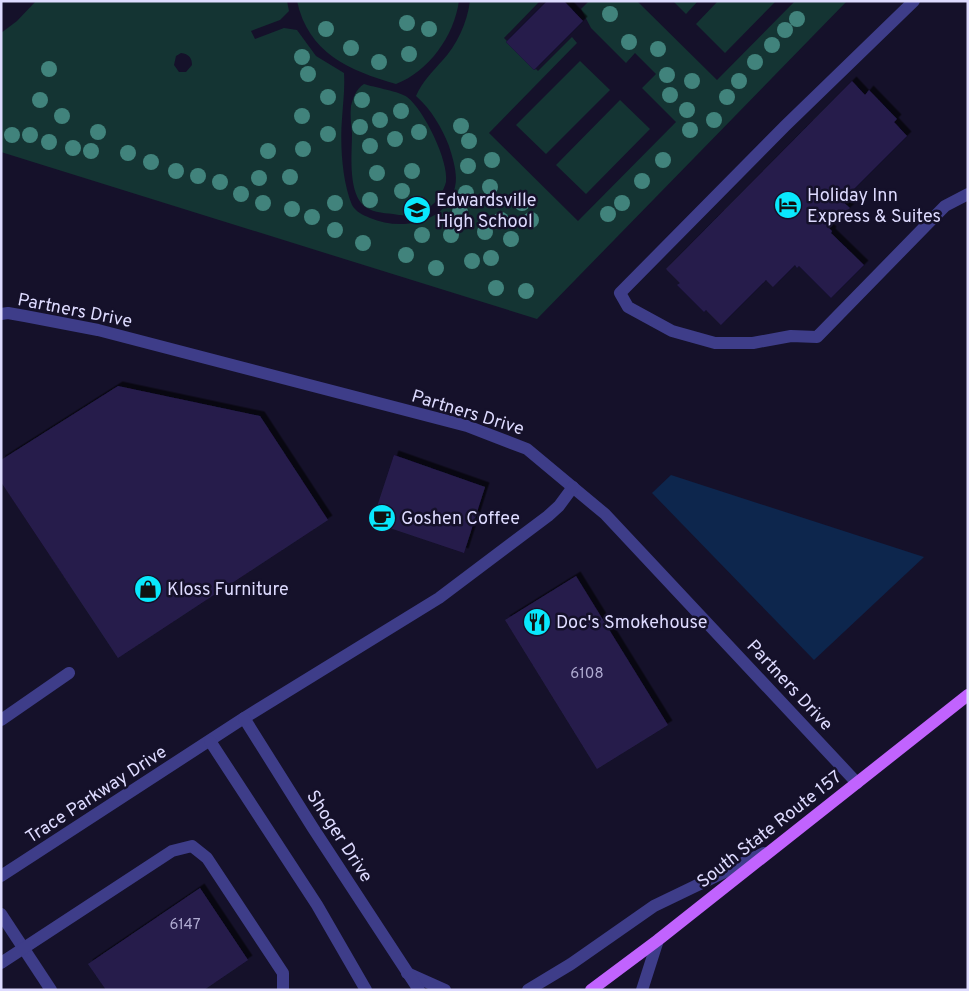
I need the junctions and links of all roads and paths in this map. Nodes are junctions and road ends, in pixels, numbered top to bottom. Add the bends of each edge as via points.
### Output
1 (914, 1) edge
2 (968, 194) edge
3 (1, 314) edge
4 (573, 487) junction
5 (69, 673) dead end
6 (968, 695) edge
7 (244, 718) junction
8 (1, 720) edge
9 (210, 740) junction
10 (857, 783) junction
11 (776, 847) junction
12 (1, 876) edge
13 (1, 914) edge
14 (658, 940) junction
15 (24, 948) junction
16 (1, 963) edge
17 (407, 973) junction
18 (51, 990) edge
19 (283, 990) edge
20 (366, 990) edge
21 (419, 990) edge
22 (445, 990) edge
23 (528, 990) edge
24 (591, 990) edge
25 (642, 990) edge

1 - 2 street via 785,126 620,294 628,307 672,331 715,343 753,344 791,336 817,338 945,206
3 - 4 street, Partners Drive via 98,330 467,426 527,449
4 - 7 street, Trace Parkway Drive via 554,511 439,598
4 - 10 street, Partners Drive via 605,514
5 - 8 street
6 - 10 main road, South State Route 157
7 - 9 street, Trace Parkway Drive
7 - 17 street, Shoger Drive
9 - 12 street, Trace Parkway Drive
9 - 20 street via 317,905
10 - 11 main road, South State Route 157
11 - 14 main road, South State Route 157
11 - 23 street via 654,906
13 - 15 street
14 - 24 main road, South State Route 157
14 - 25 street
15 - 16 street
15 - 18 street
15 - 19 street via 172,851 192,846 207,858 283,973
17 - 21 street, Shoger Drive
17 - 22 street

